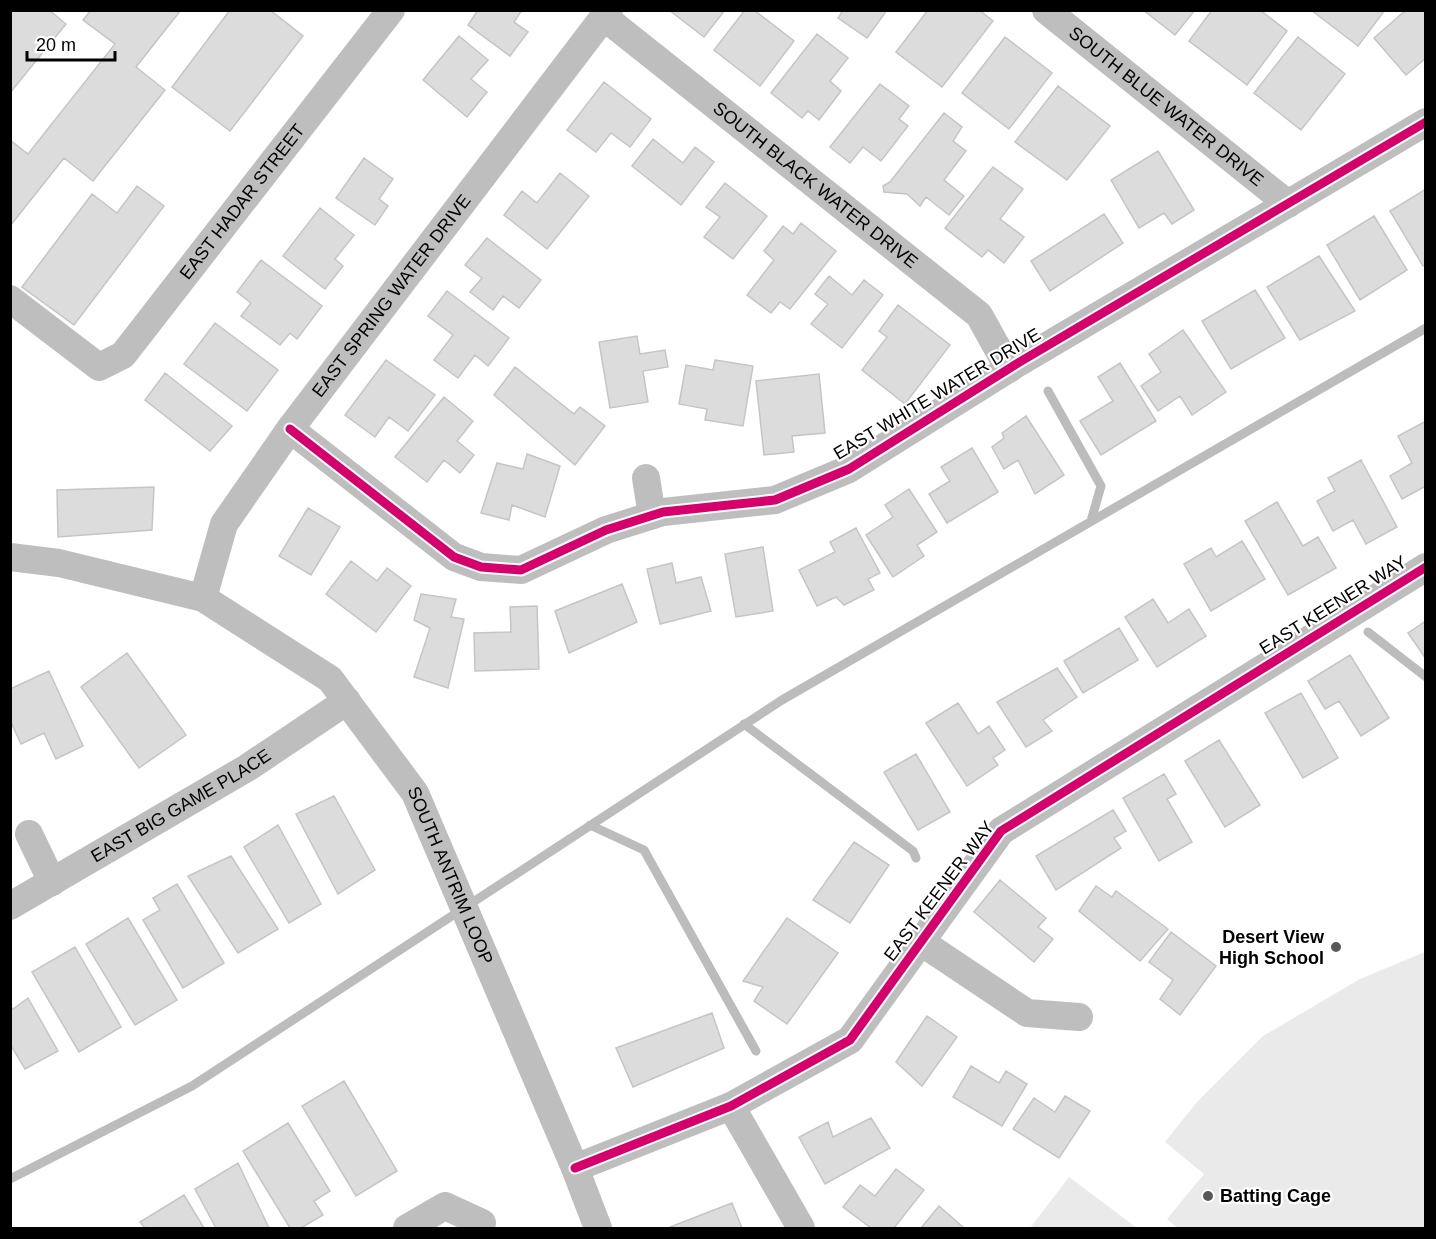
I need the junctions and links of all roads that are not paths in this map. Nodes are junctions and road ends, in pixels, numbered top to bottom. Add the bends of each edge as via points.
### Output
1 (391, 10) edge
2 (1046, 10) edge
3 (607, 14) edge
4 (1425, 122) edge
5 (1288, 204) junction
6 (10, 299) edge
7 (1009, 369) junction
8 (290, 429) junction
9 (646, 478) dead end
10 (652, 515) junction
11 (10, 557) edge
12 (1425, 567) edge
13 (203, 598) junction
14 (346, 701) junction
15 (29, 834) dead end
16 (52, 882) junction
17 (10, 906) edge
18 (921, 942) junction
19 (1079, 1017) dead end
20 (731, 1106) junction
21 (575, 1168) junction
22 (482, 1223) dead end
23 (406, 1228) edge
24 (598, 1228) edge
25 (801, 1228) edge

1 - 6 street, EAST HADAR STREET via 123,356 99,367
2 - 5 street, SOUTH BLUE WATER DRIVE
3 - 7 street, SOUTH BLACK WATER DRIVE via 979,315
3 - 8 street, EAST SPRING WATER DRIVE
4 - 5 street, EAST WHITE WATER DRIVE
5 - 7 street, EAST WHITE WATER DRIVE
7 - 10 street, EAST WHITE WATER DRIVE via 849,469 775,500
8 - 10 street, EAST WHITE WATER DRIVE via 454,556 481,567 521,570 606,530
8 - 13 street, EAST SPRING WATER DRIVE via 224,524
9 - 10 street
11 - 13 street, SOUTH ANTRIM LOOP via 59,563
12 - 18 street, EAST KEENER WAY via 1001,831
13 - 14 street, SOUTH ANTRIM LOOP via 330,679
14 - 16 street, EAST BIG GAME PLACE via 247,768
14 - 21 street, SOUTH ANTRIM LOOP via 415,793
15 - 16 street
16 - 17 street, EAST BIG GAME PLACE
18 - 19 street via 1027,1013
18 - 20 street, EAST KEENER WAY via 850,1040
20 - 21 street, EAST KEENER WAY
20 - 25 street
21 - 24 street, SOUTH ANTRIM LOOP
22 - 23 street via 445,1206

